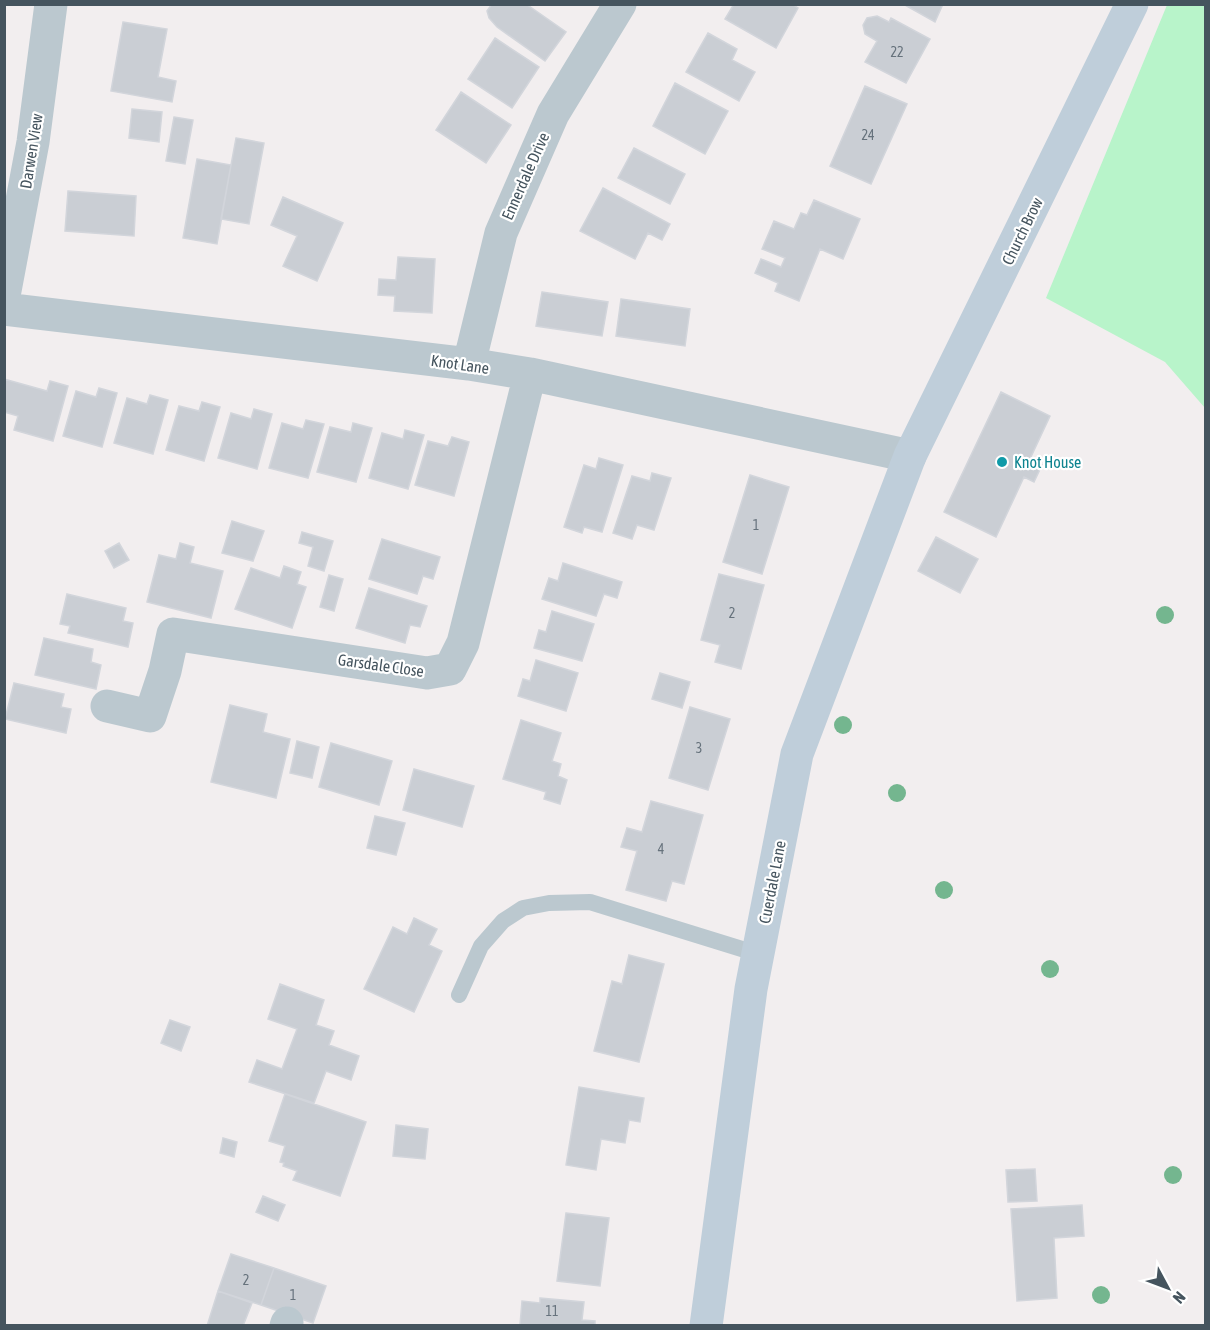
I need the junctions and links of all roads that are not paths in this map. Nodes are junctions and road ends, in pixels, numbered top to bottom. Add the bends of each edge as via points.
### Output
1 (51, 4) edge
2 (620, 4) edge
3 (1132, 4) edge
4 (4, 296) edge
5 (4, 309) edge
6 (469, 364) junction
7 (530, 374) junction
8 (910, 456) junction
9 (107, 706) dead end
10 (758, 954) junction
11 (459, 995) dead end
12 (706, 1326) edge

1 - 4 street, Darwen View via 33,142
2 - 6 street, Ennerdale Drive via 553,114 501,232
3 - 8 main road, Church Brow
5 - 6 street, Knot Lane
6 - 7 street, Knot Lane
7 - 8 street, Knot Lane
7 - 9 street, Garsdale Close via 463,643 450,669 427,673 173,634 150,716
8 - 10 main road, Cuerdale Lane via 797,754
10 - 11 lane via 590,902 549,903 523,908 502,921 481,946
10 - 12 main road, Cuerdale Lane

